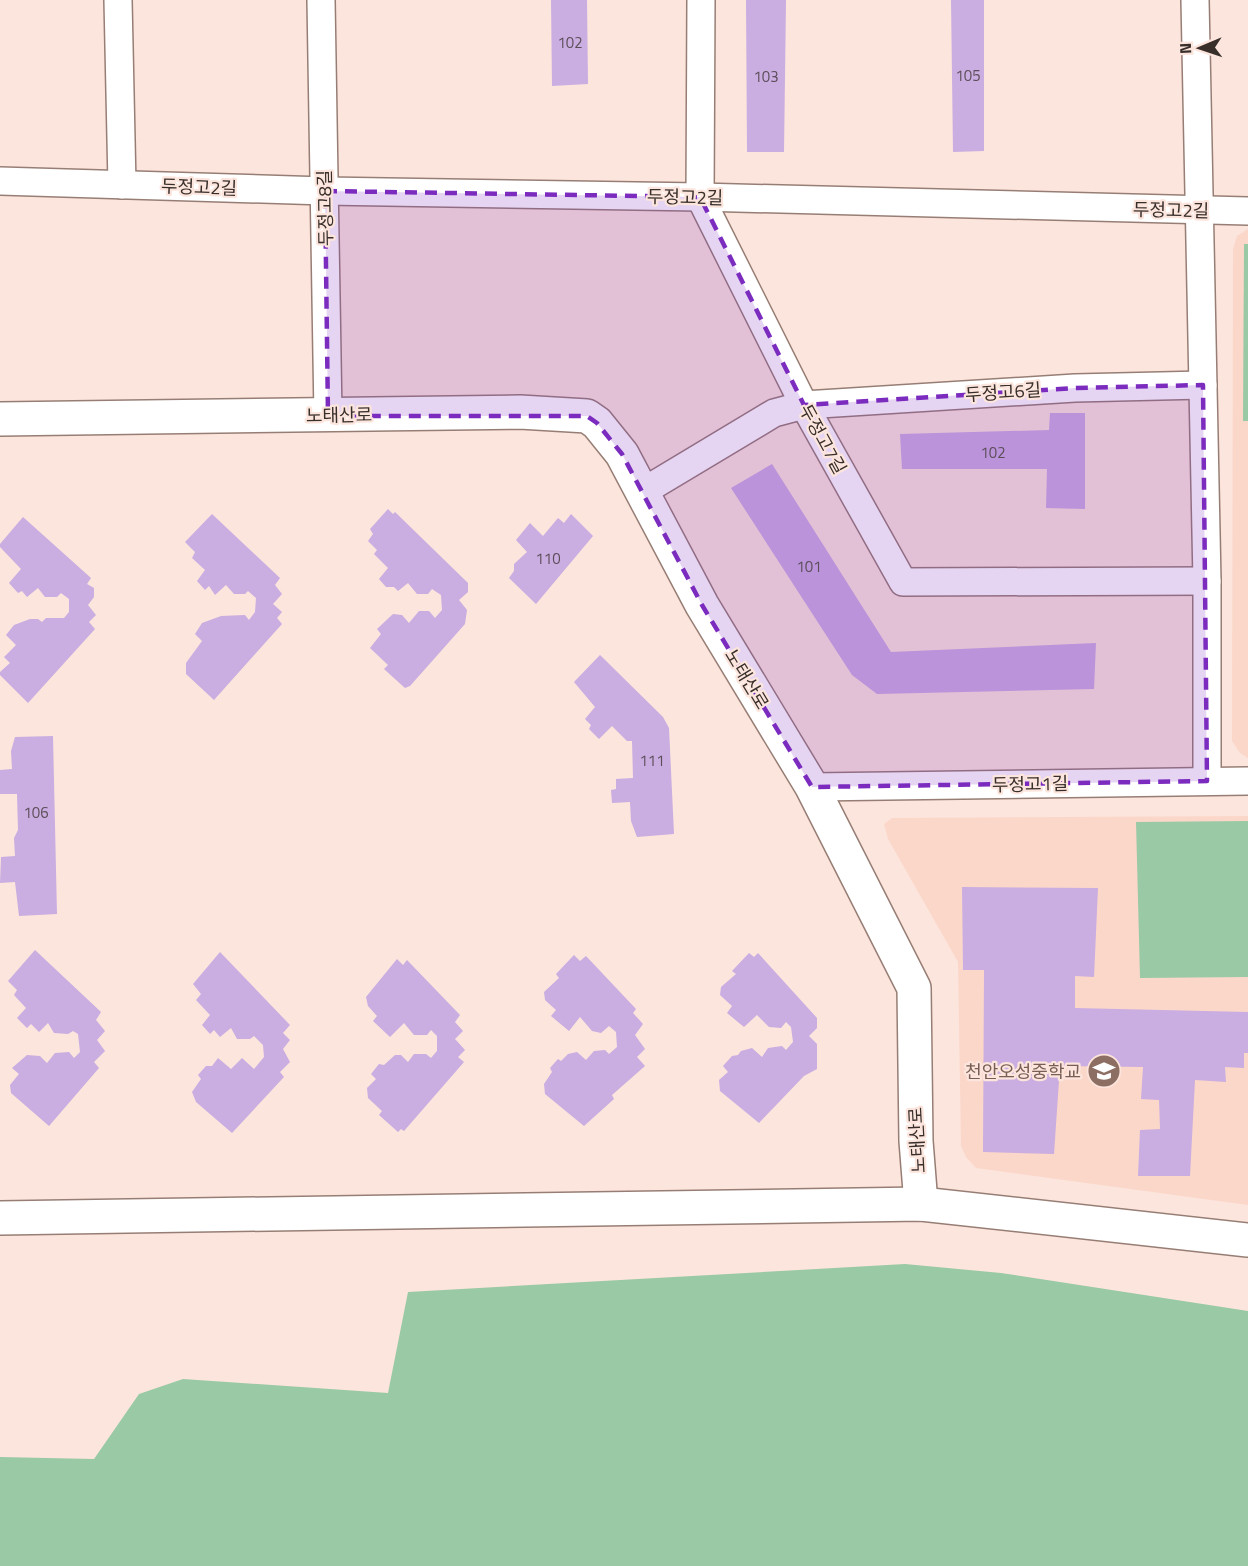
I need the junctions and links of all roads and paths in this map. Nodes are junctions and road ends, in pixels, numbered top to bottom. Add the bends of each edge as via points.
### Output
1 (118, 0) edge
2 (321, 0) edge
3 (701, 0) edge
4 (1195, 0) edge
5 (0, 181) edge
6 (122, 185) junction
7 (325, 191) junction
8 (700, 197) junction
9 (1198, 211) junction
10 (1248, 211) edge
11 (1203, 385) junction
12 (804, 405) junction
13 (328, 416) junction
14 (0, 419) edge
15 (644, 491) junction
16 (1207, 581) junction
17 (1207, 781) junction
18 (1248, 781) edge
19 (812, 787) junction
20 (921, 1203) junction
21 (0, 1218) edge
22 (1248, 1240) edge

1 - 6 street
2 - 7 street, 두정고8길
3 - 8 street, 두정고7길
4 - 9 street
5 - 6 street, 두정고2길
6 - 7 street, 두정고2길
7 - 8 street, 두정고2길
7 - 13 street, 두정고8길
8 - 9 street, 두정고2길
8 - 12 street, 두정고7길
9 - 10 street, 두정고2길
9 - 11 street
11 - 12 street, 두정고6길 via 1074,388
11 - 16 street
12 - 15 street, 두정고6길 via 774,413
12 - 16 street, 두정고7길 via 903,582
13 - 14 street, 노태산로
13 - 15 street, 노태산로 via 520,411 586,416 597,423 622,454
15 - 19 street, 노태산로 via 702,605
16 - 17 street
17 - 18 street, 두정고1길
17 - 19 street, 두정고1길
19 - 20 street, 노태산로 via 914,988
20 - 21 street
20 - 22 street

